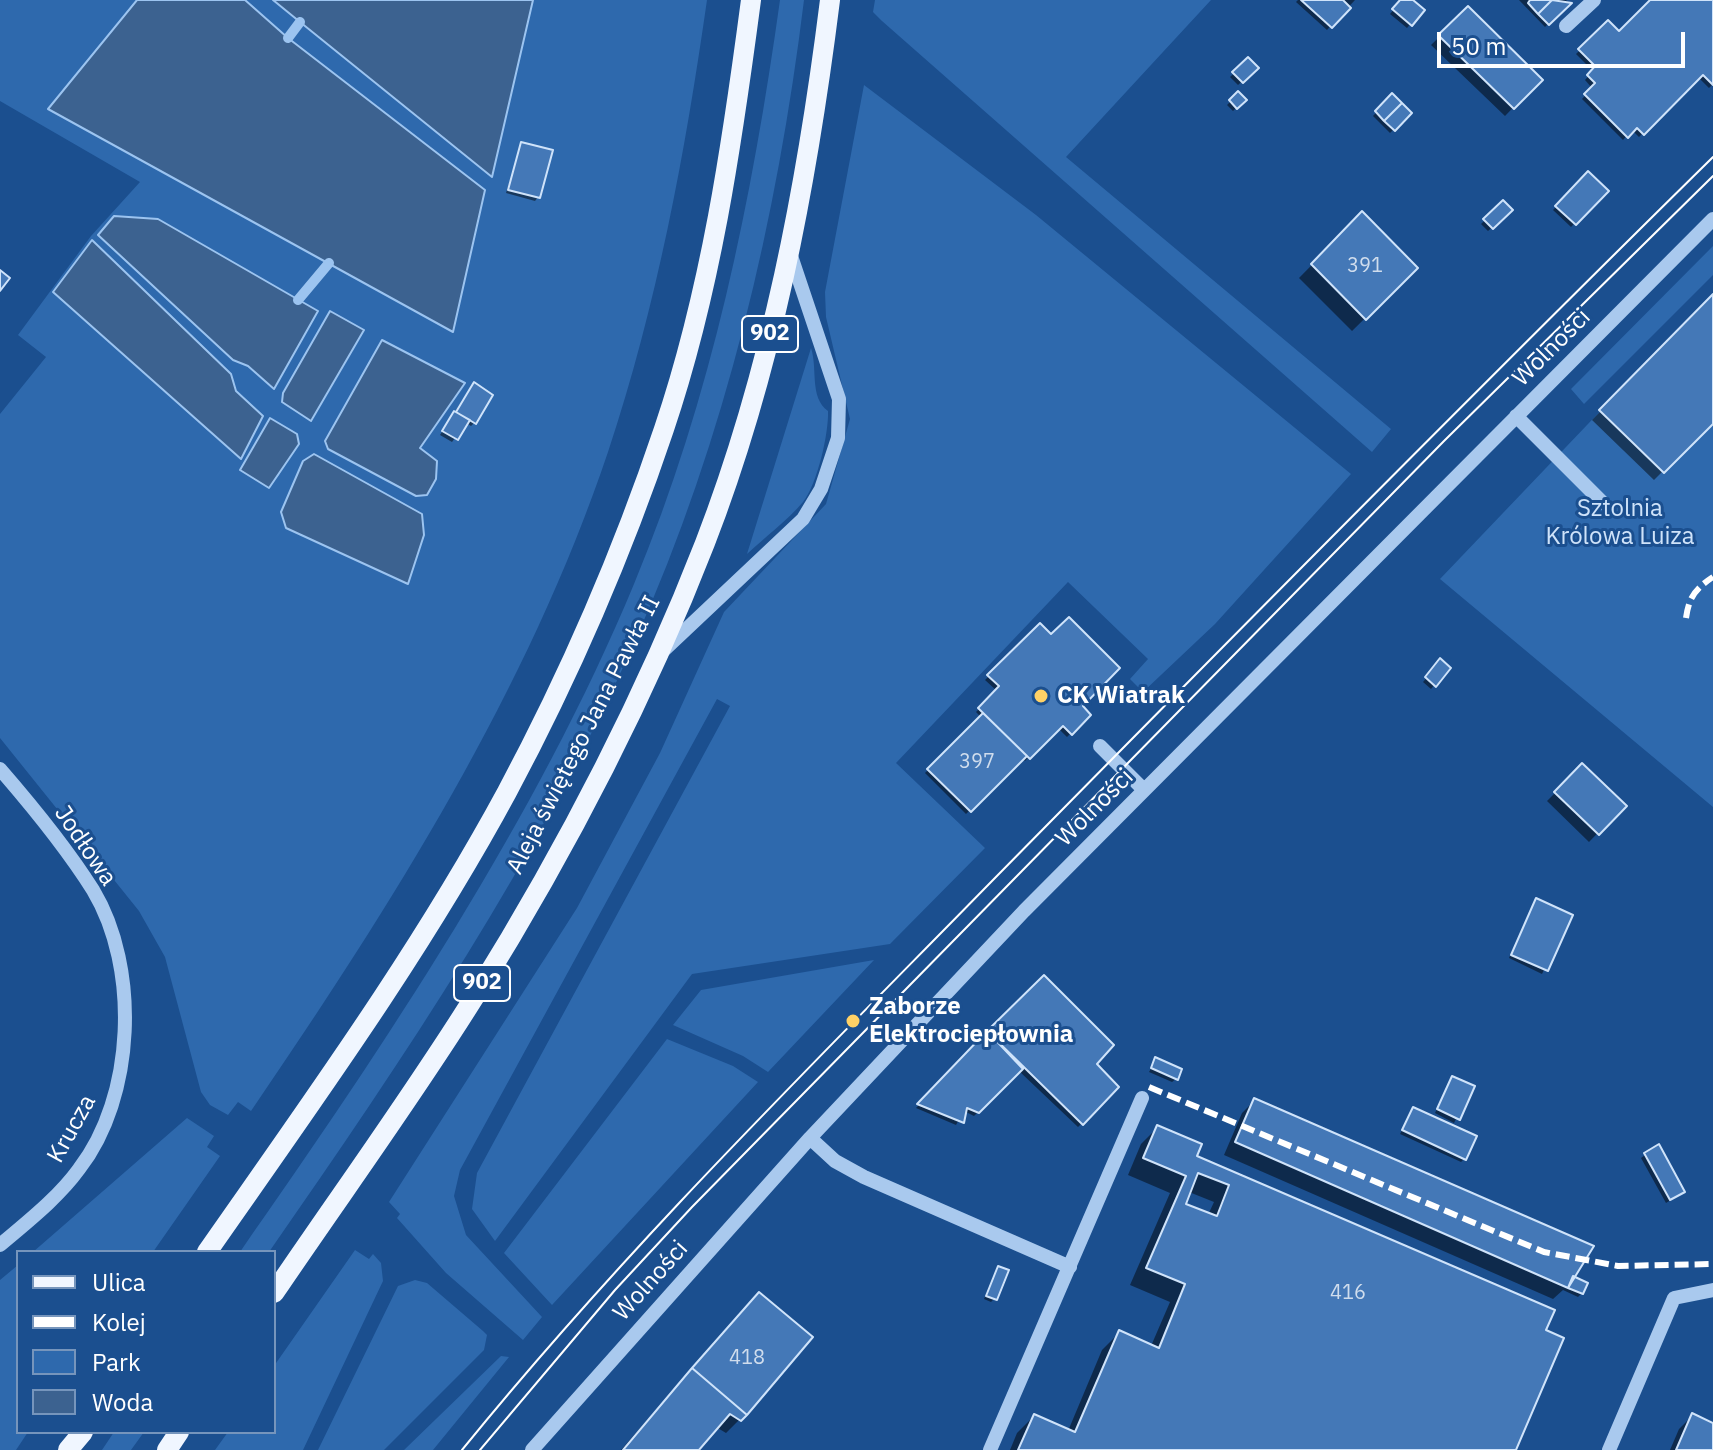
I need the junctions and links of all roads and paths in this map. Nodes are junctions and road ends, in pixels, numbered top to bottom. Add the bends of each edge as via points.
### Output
1 (751, 0) edge
2 (830, 0) edge
3 (1594, 0) edge
4 (1566, 26) dead end
5 (1713, 219) edge
6 (789, 249) junction
7 (1516, 416) junction
8 (1603, 503) dead end
9 (659, 655) junction
10 (1100, 746) dead end
11 (0, 769) edge
12 (1144, 790) junction
13 (124, 1005) joint
14 (1142, 1098) dead end
15 (810, 1138) junction
16 (0, 1245) edge
17 (208, 1250) edge
18 (1070, 1267) junction
19 (276, 1290) edge
20 (1713, 1290) edge
21 (82, 1434) edge
22 (70, 1450) edge
23 (532, 1450) edge
24 (990, 1450) edge
25 (1609, 1450) edge

1 - 17 main road, Aleja świętego Jana Pawła II via 733,136 688,344 665,426 583,639 506,793 408,959
2 - 6 main road, Aleja świętego Jana Pawła II / 902 via 816,116
3 - 4 street
5 - 7 street, Wolności
6 - 9 main road, Aleja świętego Jana Pawła II / 902 via 738,446
6 - 9 street via 839,399 838,438 826,476 803,519
7 - 8 street
7 - 12 street, Wolności
9 - 19 main road, Aleja świętego Jana Pawła II / 902 via 581,810 475,996
10 - 12 street
11 - 13 street, Jodłowa via 94,893 115,946
12 - 15 street, Wolności
13 - 16 street, Krucza via 117,1089 103,1128 80,1169
14 - 18 street
15 - 18 street via 835,1161 864,1177
15 - 23 street, Wolności
18 - 24 street
20 - 25 street via 1674,1298
21 - 22 main road

